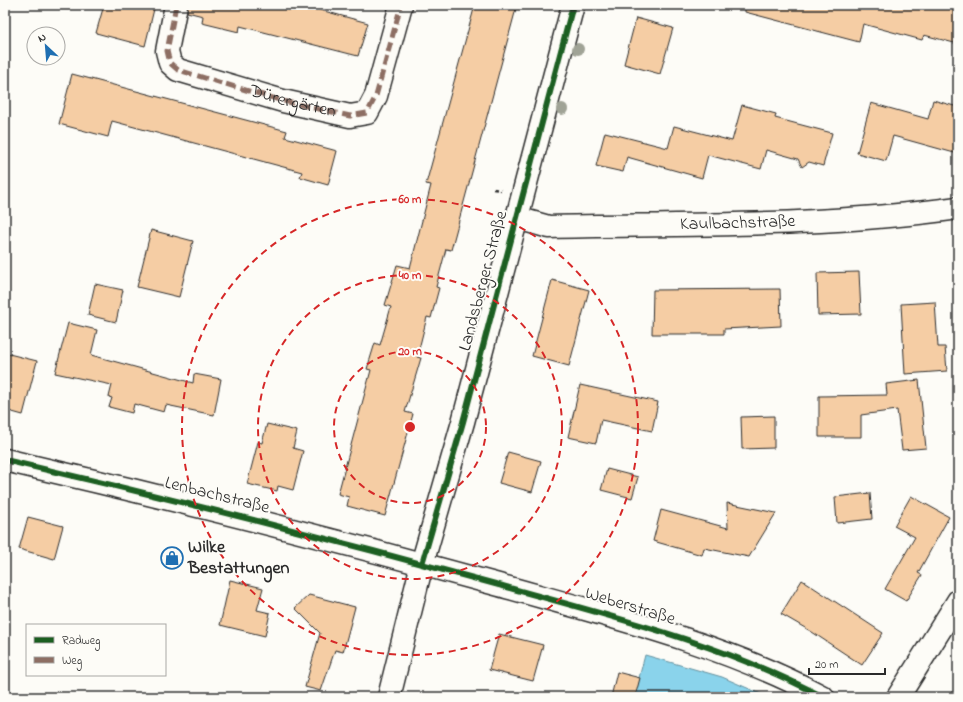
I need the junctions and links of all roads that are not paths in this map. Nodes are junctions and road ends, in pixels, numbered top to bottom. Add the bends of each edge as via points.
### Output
1 (176, 5) edge
2 (401, 5) edge
3 (573, 5) edge
4 (958, 208) edge
5 (517, 218) junction
6 (5, 460) edge
7 (422, 564) junction
8 (958, 601) edge
9 (389, 697) edge
10 (823, 697) edge
11 (898, 697) edge

1 - 2 street, Dürergärten via 167,51 170,63 178,70 283,102 350,116 367,112 376,96
3 - 5 street, Landsberger Straße
4 - 5 street, Kaulbachstraße via 859,219 798,222 549,227
5 - 7 street, Landsberger Straße
6 - 7 street, Lenbachstraße
7 - 9 street, Landsberger Straße
7 - 10 street, Weberstraße via 668,634 732,656
8 - 11 street

